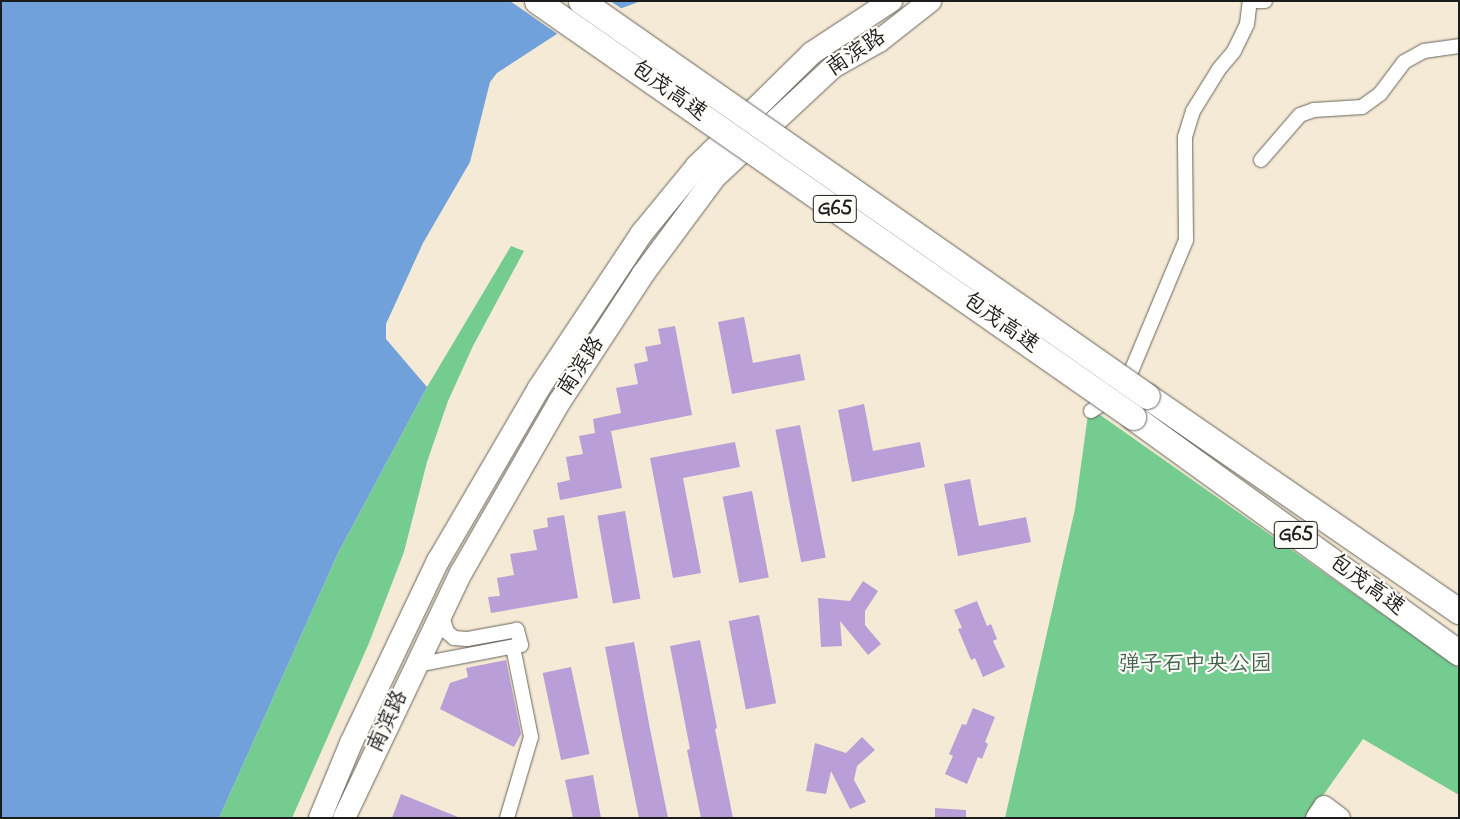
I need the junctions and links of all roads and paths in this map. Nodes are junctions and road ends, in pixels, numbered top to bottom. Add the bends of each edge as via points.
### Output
1 (537, 1) edge
2 (581, 1) edge
3 (891, 1) edge
4 (930, 1) edge
5 (1252, 1) edge
6 (1265, 1) edge
7 (1459, 46) edge
8 (1261, 160) dead end
9 (1091, 411) dead end
10 (1459, 611) edge
11 (440, 612) junction
12 (513, 647) junction
13 (1459, 653) edge
14 (416, 665) junction
15 (320, 818) edge
16 (344, 818) edge
17 (507, 818) edge

1 - 13 highway, 包茂高速 / G65, bridge via 1133,416
2 - 10 highway, 包茂高速 / G65, bridge
3 - 15 main road, 南滨路 via 812,53 697,166 642,233 539,388 438,561 351,743
4 - 11 main road, 南滨路 via 879,41 833,66 715,177 642,274 560,401
5 - 6 street
5 - 9 street via 1243,33 1202,96 1185,137 1186,240 1130,374 1118,394
7 - 8 street via 1424,51 1404,62 1380,94 1362,107 1314,110 1300,115
11 - 12 street via 447,632 454,638 467,639 517,630 521,645
11 - 14 main road, 南滨路
12 - 14 street
12 - 17 street via 531,736
14 - 16 main road, 南滨路

